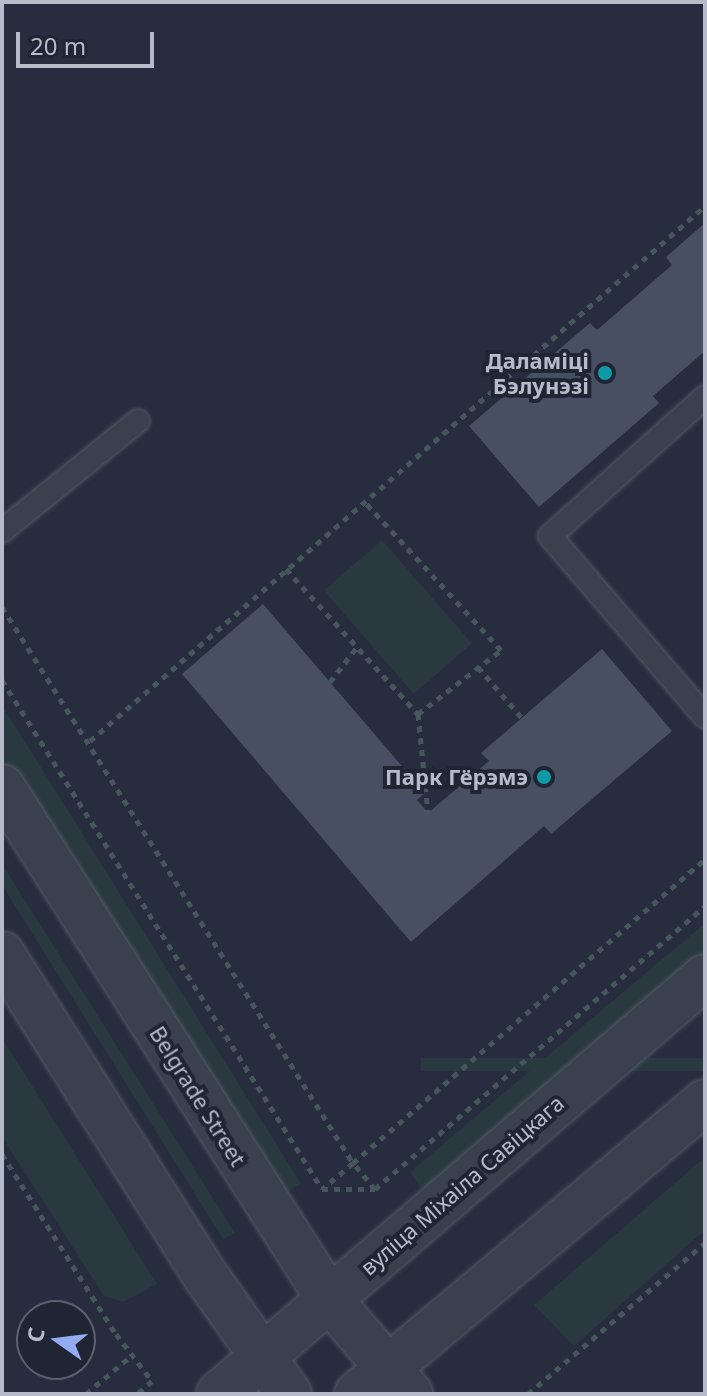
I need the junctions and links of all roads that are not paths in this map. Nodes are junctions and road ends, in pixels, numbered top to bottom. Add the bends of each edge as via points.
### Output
1 (705, 397) edge
2 (138, 421) dead end
3 (2, 531) edge
4 (705, 717) edge
5 (2, 787) edge
6 (2, 954) edge
7 (705, 977) edge
8 (705, 1102) edge
9 (329, 1299) junction
10 (262, 1357) junction
11 (384, 1386) edge
12 (219, 1394) edge
13 (289, 1394) edge

1 - 4 lane via 550,536
2 - 3 lane
5 - 9 street, Belgrade Street
6 - 10 street
7 - 9 street, вуліца Міхаіла Савіцкага
8 - 11 street
9 - 10 street, вуліца Міхаіла Савіцкага
9 - 11 street, Belgrade Street
10 - 12 street, вуліца Міхаіла Савіцкага
10 - 13 street

